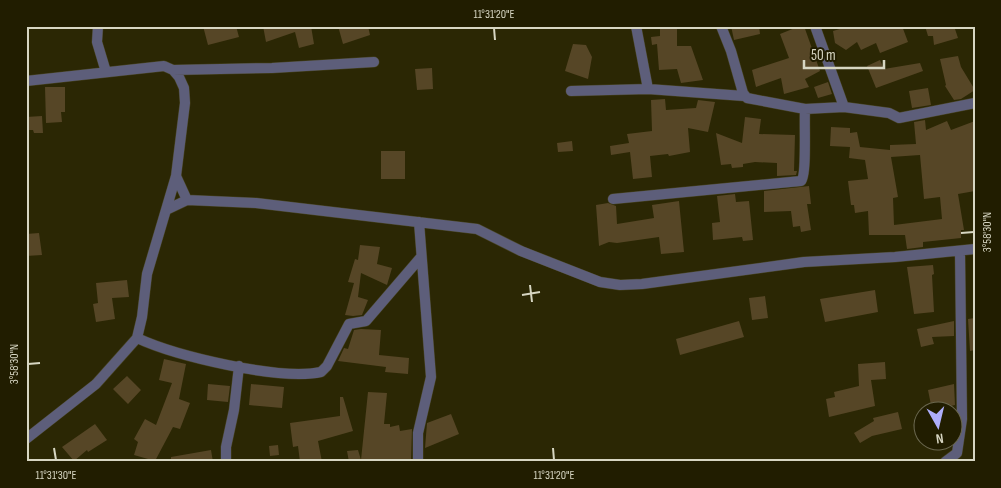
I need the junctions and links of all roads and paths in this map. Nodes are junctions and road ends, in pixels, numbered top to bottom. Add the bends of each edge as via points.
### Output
1 (98, 26) edge
2 (636, 26) edge
3 (721, 26) edge
4 (814, 26) edge
5 (374, 62) dead end
6 (173, 70) junction
7 (106, 72) junction
8 (26, 81) edge
9 (648, 89) junction
10 (571, 91) dead end
11 (744, 96) junction
12 (975, 102) edge
13 (844, 107) junction
14 (805, 109) junction
15 (176, 176) junction
16 (613, 199) dead end
17 (187, 200) junction
18 (166, 210) junction
19 (419, 222) junction
20 (975, 249) edge
21 (960, 252) junction
22 (421, 257) junction
23 (137, 338) junction
24 (239, 366) junction
25 (26, 439) edge
26 (226, 462) edge
27 (418, 462) edge
28 (945, 462) edge

1 - 7 street via 97,42
2 - 9 street
3 - 11 street
4 - 13 street
5 - 6 street
6 - 7 street via 164,66
6 - 15 street via 184,88
7 - 8 street
9 - 10 street
9 - 11 street
11 - 14 street
12 - 13 street via 899,118 888,113
13 - 14 street
14 - 16 street via 806,171 801,181
15 - 17 street
15 - 18 street
17 - 18 street
17 - 19 street via 256,203
18 - 23 street via 147,274
19 - 21 street via 477,229 521,251 600,282 620,285 804,262
19 - 22 street
20 - 21 street
21 - 28 street via 962,419 957,452
22 - 24 street via 366,321 349,324 321,372 279,373
22 - 27 street via 430,377 418,433
23 - 24 street via 155,346
23 - 25 street via 96,384
24 - 26 street

